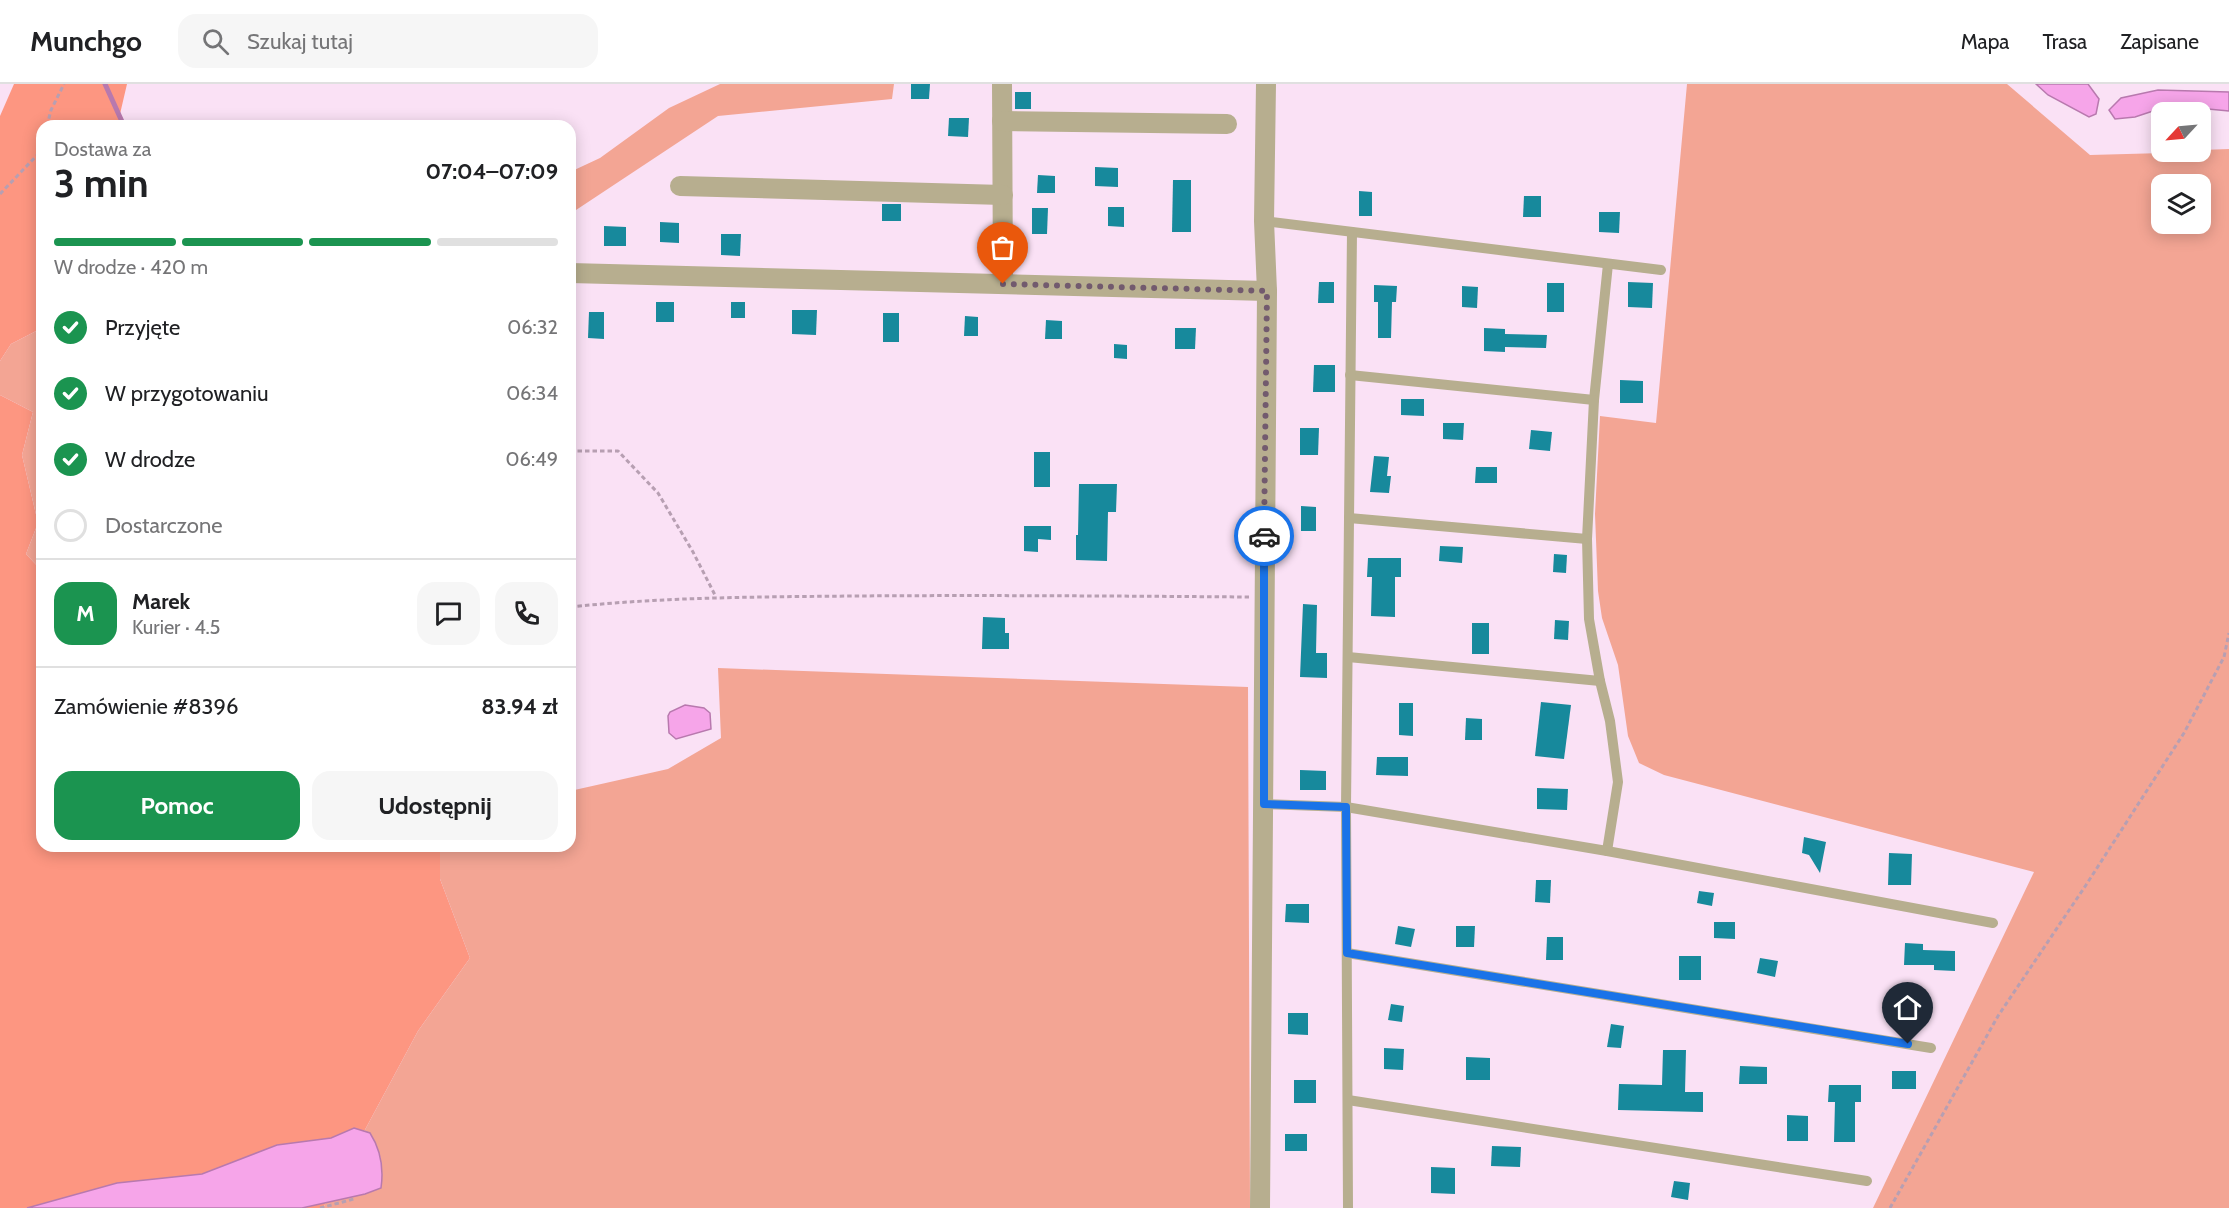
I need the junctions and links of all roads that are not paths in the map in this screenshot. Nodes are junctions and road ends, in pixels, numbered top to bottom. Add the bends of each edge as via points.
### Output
1 (1002, 84) edge
2 (1266, 84) edge
3 (1002, 121) junction
4 (1227, 124) dead end
5 (680, 186) dead end
6 (1003, 195) junction
7 (1264, 221) junction
8 (1352, 232) junction
9 (1608, 264) junction
10 (1661, 270) dead end
11 (576, 273) edge
12 (1003, 284) junction
13 (1267, 291) junction
14 (1350, 375) junction
15 (1594, 400) junction
16 (1349, 518) junction
17 (1587, 539) junction
18 (1348, 657) junction
19 (1600, 681) junction
20 (1264, 804) junction
21 (1346, 807) junction
22 (1607, 851) junction
23 (1993, 923) dead end
24 (1347, 953) junction
25 (1932, 1048) dead end
26 (1348, 1100) junction
27 (1867, 1181) dead end
28 (1260, 1208) edge
29 (1348, 1208) edge

1 - 3 street
2 - 7 street
3 - 4 street
3 - 6 street
5 - 6 street
6 - 12 street
7 - 8 lane
7 - 13 street
8 - 9 lane
8 - 14 lane
9 - 10 lane
9 - 15 lane
11 - 12 street
12 - 13 street
13 - 20 street
14 - 15 lane
14 - 16 lane
15 - 17 lane
16 - 17 lane
16 - 18 lane
17 - 19 lane via 1589,619
18 - 19 lane
18 - 21 lane
19 - 22 lane via 1618,782
20 - 21 lane
20 - 28 street
21 - 22 lane
21 - 24 lane
22 - 23 lane
24 - 25 lane
24 - 26 lane
26 - 27 lane
26 - 29 lane

